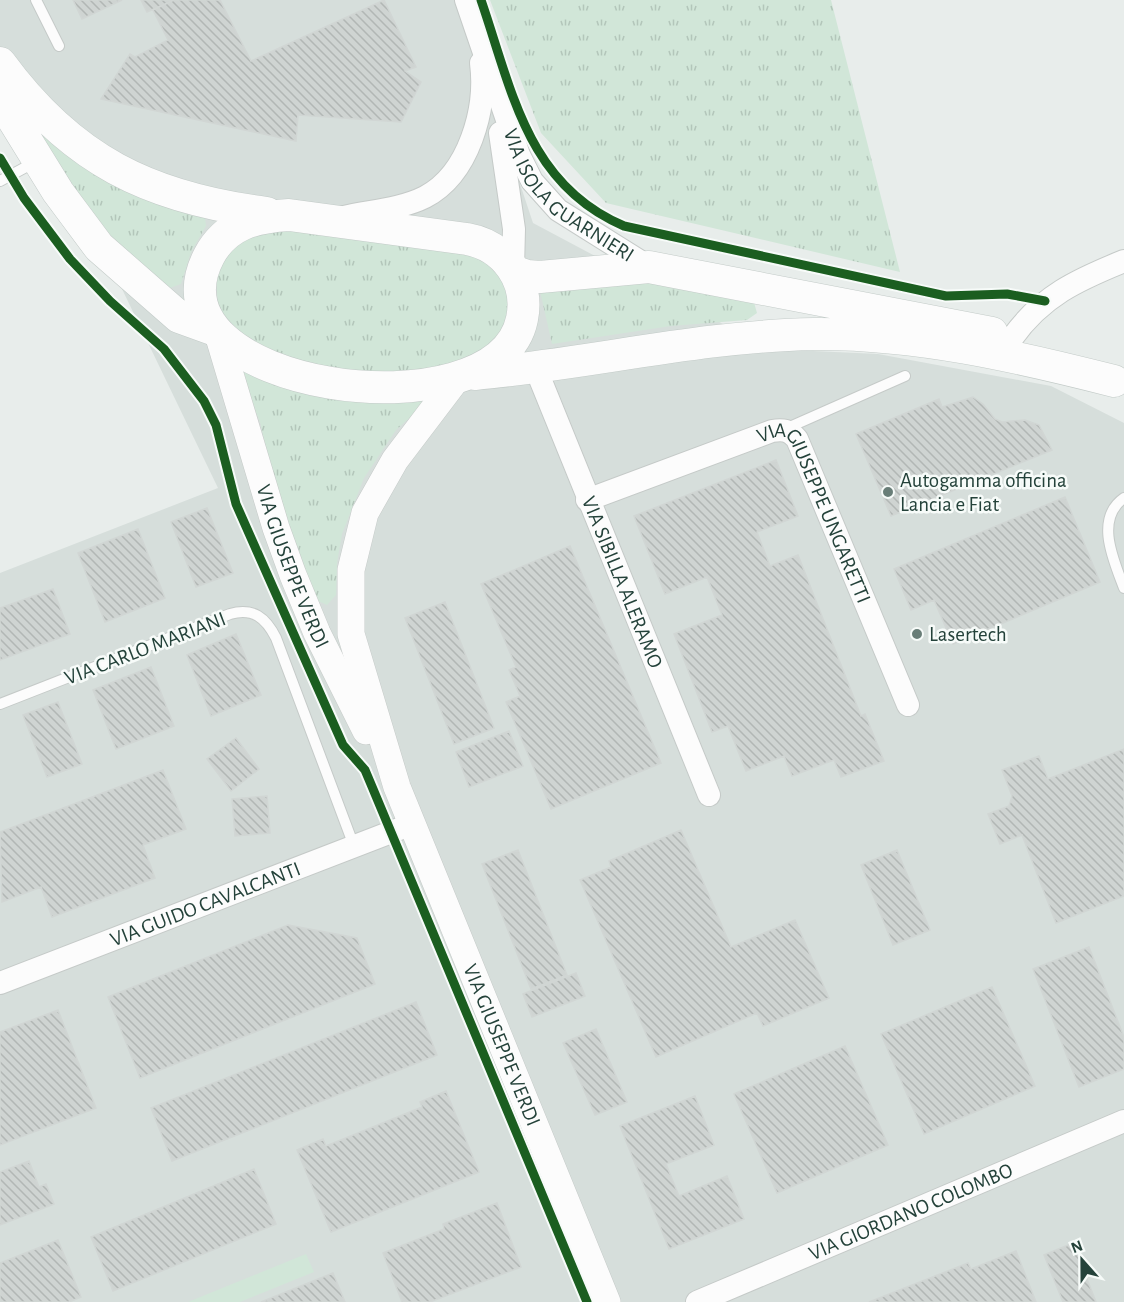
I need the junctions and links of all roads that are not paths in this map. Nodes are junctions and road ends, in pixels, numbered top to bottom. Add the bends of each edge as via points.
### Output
1 (36, 0) edge
2 (468, 4) edge
3 (59, 46) dead end
4 (0, 63) edge
5 (492, 77) junction
6 (0, 98) edge
7 (39, 160) junction
8 (0, 181) edge
9 (289, 216) junction
10 (327, 220) junction
11 (1124, 261) edge
12 (649, 267) junction
13 (514, 270) junction
14 (217, 332) junction
15 (1012, 338) junction
16 (536, 369) junction
17 (460, 376) junction
18 (905, 376) dead end
19 (1119, 384) edge
20 (785, 430) junction
21 (1124, 498) edge
22 (587, 500) junction
23 (1124, 588) edge
24 (0, 704) edge
25 (908, 705) dead end
26 (397, 787) junction
27 (709, 795) dead end
28 (412, 824) junction
29 (354, 846) junction
30 (0, 983) edge
31 (1124, 1121) edge
32 (607, 1302) edge
33 (697, 1302) edge

1 - 3 lane
2 - 5 street, VIA ISOLA GUARNIERI
2 - 10 street, VIA ISOLA GUARNIERI via 482,88 471,139 451,177 413,202
4 - 9 main road via 35,108 64,135 122,171 201,201
5 - 12 street, VIA ISOLA GUARNIERI via 519,155 543,195 579,224
5 - 13 street, VIA ISOLA GUARNIERI via 514,229
6 - 7 main road
7 - 8 lane
7 - 14 main road via 78,221 114,262 179,317
9 - 10 main road
9 - 14 main road via 247,221 214,248 201,286 205,309
10 - 13 main road via 472,240 492,248
11 - 15 street via 1045,301
12 - 13 main road via 540,277
12 - 15 main road
13 - 17 main road via 524,299 518,334 492,363
14 - 17 main road via 230,347 249,358 322,382 388,387 423,385
14 - 26 street, VIA GIUSEPPE VERDI via 293,575 340,680
15 - 19 main road
16 - 17 main road
16 - 19 main road via 710,342 825,334 888,338 1002,354
16 - 22 street, VIA SIBILLA ALERAMO
17 - 26 street, VIA GIUSEPPE VERDI via 376,491 352,563 352,641
18 - 20 lane
20 - 22 street, VIA GIUSEPPE UNGARETTI via 772,431
20 - 25 street, VIA GIUSEPPE UNGARETTI via 797,438
21 - 23 lane via 1111,513 1108,533
22 - 27 street, VIA SIBILLA ALERAMO
24 - 29 lane, VIA CARLO MARIANI via 230,614 257,614 276,638
26 - 28 street, VIA GIUSEPPE VERDI
28 - 29 street, VIA GUIDO CAVALCANTI
28 - 32 street, VIA GIUSEPPE VERDI
29 - 30 street, VIA GUIDO CAVALCANTI
31 - 33 street, VIA GIORDANO COLOMBO

